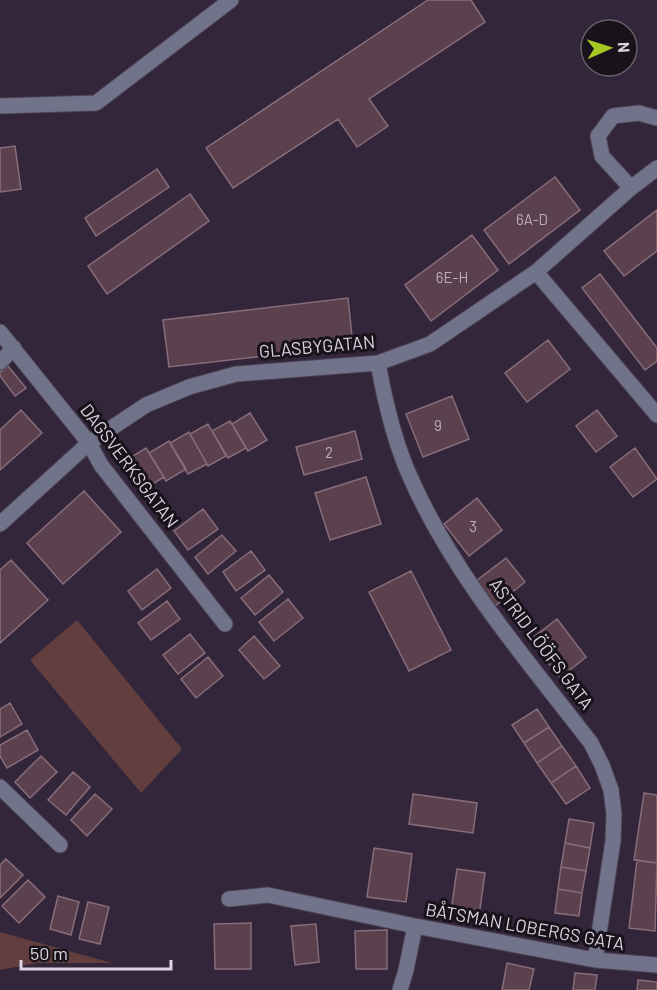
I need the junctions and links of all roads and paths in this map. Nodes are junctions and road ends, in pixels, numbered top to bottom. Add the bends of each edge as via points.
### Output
1 (231, 0) edge
2 (211, 6) edge
3 (0, 106) edge
4 (657, 118) edge
5 (657, 168) edge
6 (631, 188) junction
7 (536, 272) junction
8 (0, 332) edge
9 (14, 348) junction
10 (0, 362) edge
11 (378, 363) junction
12 (657, 415) edge
13 (89, 442) junction
14 (0, 524) edge
15 (225, 624) dead end
16 (0, 787) edge
17 (60, 845) dead end
18 (229, 900) dead end
19 (415, 927) junction
20 (596, 960) junction
21 (657, 965) edge
22 (400, 990) edge

1 - 2 street
2 - 3 street via 96,103
4 - 6 street via 639,113 614,116 598,136 602,156
5 - 6 street, GLASBYGATAN
6 - 7 street, GLASBYGATAN
7 - 11 street, GLASBYGATAN via 430,344
7 - 12 street
8 - 9 street, DAGSVERKSGATAN
9 - 10 street
9 - 13 street, DAGSVERKSGATAN
11 - 13 street, GLASBYGATAN via 236,374 189,387 146,405
11 - 20 street, ASTRID LÖÖFS GATA via 402,455 426,510 466,577 591,743 602,765 614,814
13 - 14 street, GLASBYGATAN
13 - 15 street, DAGSVERKSGATAN via 102,465
16 - 17 street
18 - 19 street via 268,895
19 - 20 street, BÅTSMAN LOBERGS GATA
19 - 22 street, BÅTSMAN LOBERGS GATA
20 - 21 street, BÅTSMAN LOBERGS GATA

